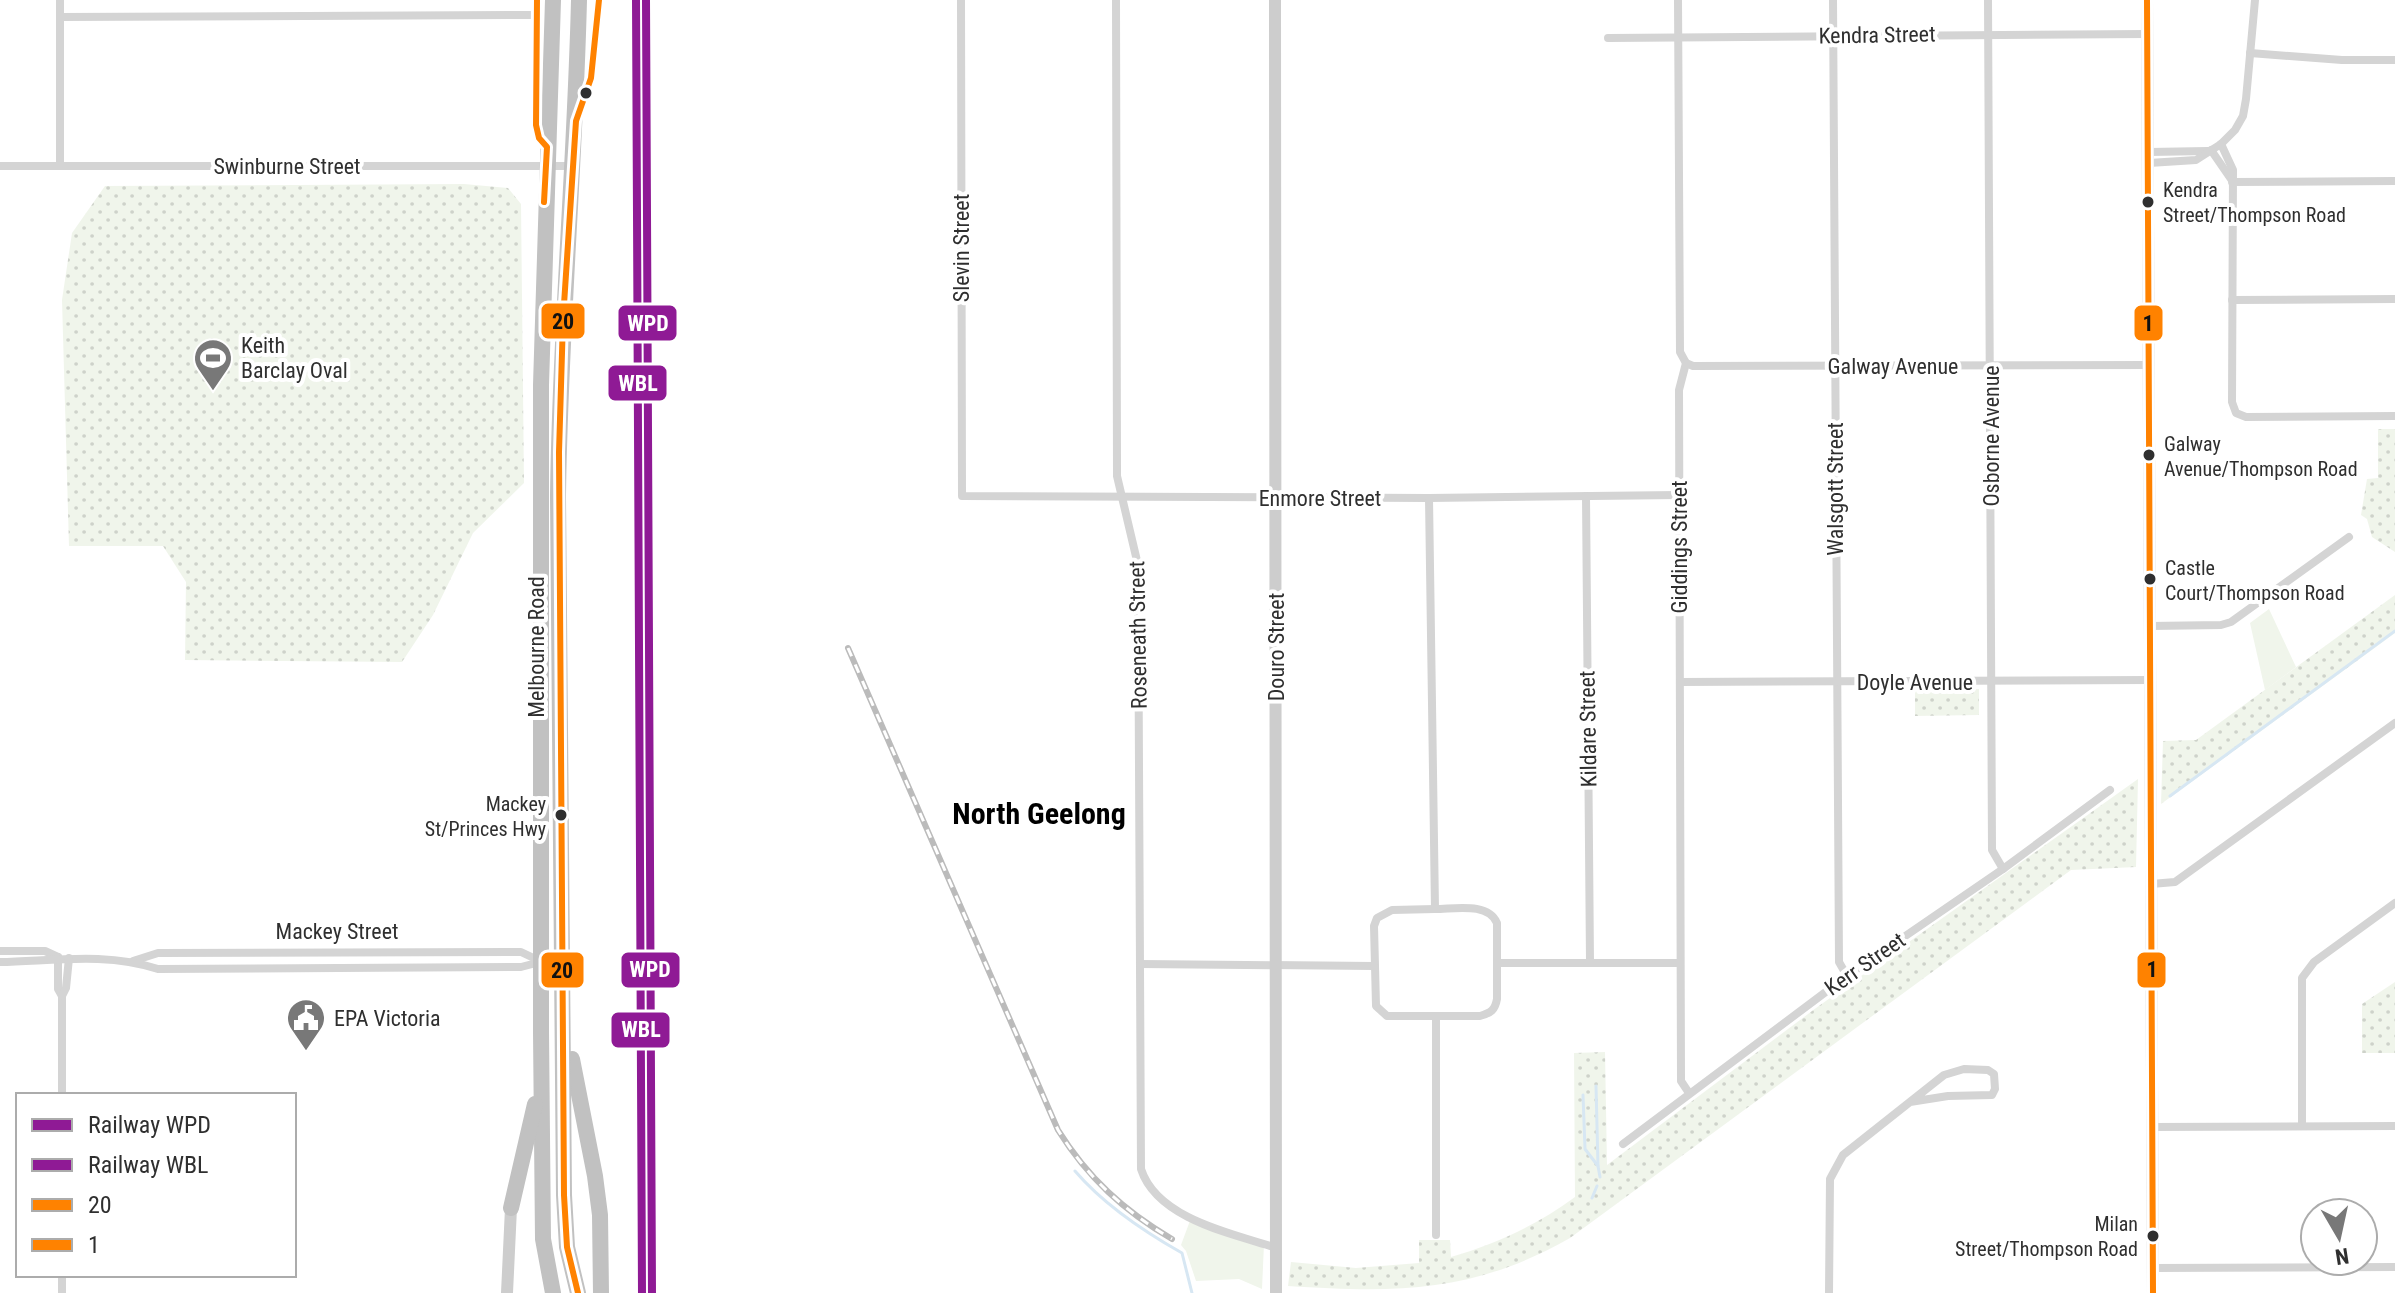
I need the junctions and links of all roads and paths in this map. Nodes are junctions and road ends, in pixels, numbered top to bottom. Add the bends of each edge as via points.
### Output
1 (60, 0) edge
2 (537, 0) edge
3 (553, 0) edge
4 (579, 0) edge
5 (961, 0) edge
6 (1116, 0) edge
7 (1275, 0) edge
8 (1678, 0) edge
9 (1833, 0) edge
10 (1988, 0) edge
11 (2147, 0) edge
12 (2255, 0) edge
13 (537, 15) junction
14 (60, 17) junction
15 (1988, 34) junction
16 (2147, 34) junction
17 (1833, 35) junction
18 (1678, 37) junction
19 (1608, 38) dead end
20 (2250, 53) junction
21 (2395, 60) edge
22 (2221, 144) junction
23 (547, 147) junction
24 (2211, 150) junction
25 (2149, 158) junction
26 (0, 166) edge
27 (60, 166) junction
28 (546, 166) junction
29 (574, 166) junction
30 (2395, 181) edge
31 (2232, 182) junction
32 (2395, 299) edge
33 (2232, 300) junction
34 (1686, 363) junction
35 (1990, 365) junction
36 (2149, 365) junction
37 (1835, 366) junction
38 (2395, 416) edge
39 (1121, 495) junction
40 (1679, 495) junction
41 (962, 496) joint
42 (1586, 496) junction
43 (1275, 497) junction
44 (1429, 498) junction
45 (2349, 537) dead end
46 (2150, 626) junction
47 (2150, 680) junction
48 (1991, 681) junction
49 (1680, 682) junction
50 (1836, 682) junction
51 (2395, 723) edge
52 (2110, 790) dead end
53 (2003, 869) junction
54 (2151, 884) junction
55 (2395, 903) edge
56 (1435, 909) junction
57 (0, 951) edge
58 (440, 953) junction
59 (58, 957) junction
60 (69, 958) junction
61 (133, 961) junction
62 (0, 962) edge
63 (541, 962) junction
64 (563, 962) junction
65 (1590, 962) junction
66 (1497, 963) junction
67 (1679, 963) junction
68 (1140, 964) junction
69 (1278, 965) junction
70 (1374, 966) junction
71 (440, 967) junction
72 (1847, 976) junction
73 (62, 996) junction
74 (563, 1002) junction
75 (1436, 1017) junction
76 (541, 1074) junction
77 (62, 1093) edge
78 (1689, 1093) junction
79 (1910, 1102) junction
80 (2302, 1126) junction
81 (2395, 1126) edge
82 (2152, 1127) junction
83 (1623, 1144) dead end
84 (511, 1208) joint
85 (1436, 1235) dead end
86 (1278, 1248) junction
87 (2395, 1267) edge
88 (2153, 1268) junction
89 (507, 1293) edge
90 (553, 1293) edge
91 (578, 1293) edge
92 (601, 1293) edge
93 (1276, 1293) edge
94 (1829, 1293) edge
95 (2153, 1293) edge

1 - 14 street
2 - 13 street
3 - 23 highway, Melbourne Road
4 - 29 highway, Melbourne Road
5 - 41 street, Slevin Street
6 - 39 street, Roseneath Street
7 - 43 main road, Douro Street
8 - 18 street, Giddings Street
9 - 17 street, Walsgott Street
10 - 15 street, Osborne Avenue
11 - 16 main road
12 - 20 street
13 - 14 street
13 - 23 street via 536,125
14 - 27 street
15 - 16 street, Kendra Street
15 - 17 street, Kendra Street
15 - 35 street, Osborne Avenue
16 - 25 main road
17 - 18 street, Kendra Street
17 - 37 street, Walsgott Street
18 - 19 street, Kendra Street
18 - 34 street, Giddings Street via 1680,352
20 - 21 street
20 - 22 street via 2243,116
22 - 24 street
22 - 31 street via 2232,164
23 - 28 highway, Melbourne Road
24 - 25 street
24 - 31 street
25 - 36 main road
26 - 27 street, Swinburne Street
27 - 28 street, Swinburne Street
28 - 29 street, Swinburne Street
28 - 63 highway, Melbourne Road
29 - 64 highway, Melbourne Road via 559,438
30 - 31 street
31 - 33 street
32 - 33 street
33 - 38 street via 2236,413
34 - 37 street, Galway Avenue
34 - 40 street, Giddings Street via 1679,390
35 - 36 street, Galway Avenue
35 - 37 street, Galway Avenue
35 - 48 street, Osborne Avenue
36 - 46 main road
37 - 50 street, Walsgott Street
39 - 41 street, Enmore Street
39 - 43 street, Enmore Street
39 - 68 street, Roseneath Street via 1138,565
40 - 42 street, Enmore Street
40 - 49 street, Giddings Street
42 - 44 street, Enmore Street
42 - 65 street, Kildare Street
43 - 44 street, Enmore Street
43 - 69 main road, Douro Street
44 - 56 street
45 - 46 street via 2226,624
46 - 47 main road
47 - 48 street, Doyle Avenue
47 - 54 main road
48 - 50 street, Doyle Avenue
48 - 53 street, Osborne Avenue via 1992,850
49 - 50 street, Doyle Avenue
49 - 67 street, Giddings Street
50 - 72 street, Walsgott Street via 1839,962
51 - 54 street via 2175,882
52 - 53 street, Kerr Street
53 - 72 street, Kerr Street
54 - 82 main road
55 - 80 street via 2314,962 2302,978
56 - 66 street via 1485,910 1493,915
56 - 70 street via 1392,910 1377,918
57 - 59 street, Mackey Street via 45,951
58 - 61 street, Mackey Street via 158,953
58 - 63 street, Mackey Street via 521,952
58 - 71 street
59 - 60 street, Mackey Street
59 - 62 street, Mackey Street
59 - 73 street
60 - 61 street, Mackey Street
60 - 73 street
61 - 71 street, Mackey Street via 158,969
63 - 64 highway, Mackey Street
63 - 71 street, Mackey Street via 521,967
63 - 76 highway, Melbourne Road
64 - 74 highway, Melbourne Road
65 - 66 street
65 - 67 street
66 - 75 street via 1495,1008 1480,1016
67 - 78 street, Giddings Street via 1681,1081
68 - 69 street
68 - 86 street, Roseneath Street via 1144,1177 1156,1194 1195,1221
69 - 70 street
69 - 86 main road, Douro Street
70 - 75 street via 1380,1012
72 - 78 street, Kerr Street
73 - 77 street
74 - 91 highway, Melbourne Road via 565,1220
74 - 92 highway via 595,1176
75 - 85 street
76 - 84 highway
76 - 90 highway, Melbourne Road via 543,1239
78 - 83 street, Kerr Street
79 - 79 street via 1952,1071 1994,1074 1992,1095
79 - 94 street via 1843,1155 1833,1170
80 - 81 street
80 - 82 street
82 - 88 main road
84 - 89 main road
86 - 93 main road, Douro Street
87 - 88 street
88 - 95 main road

